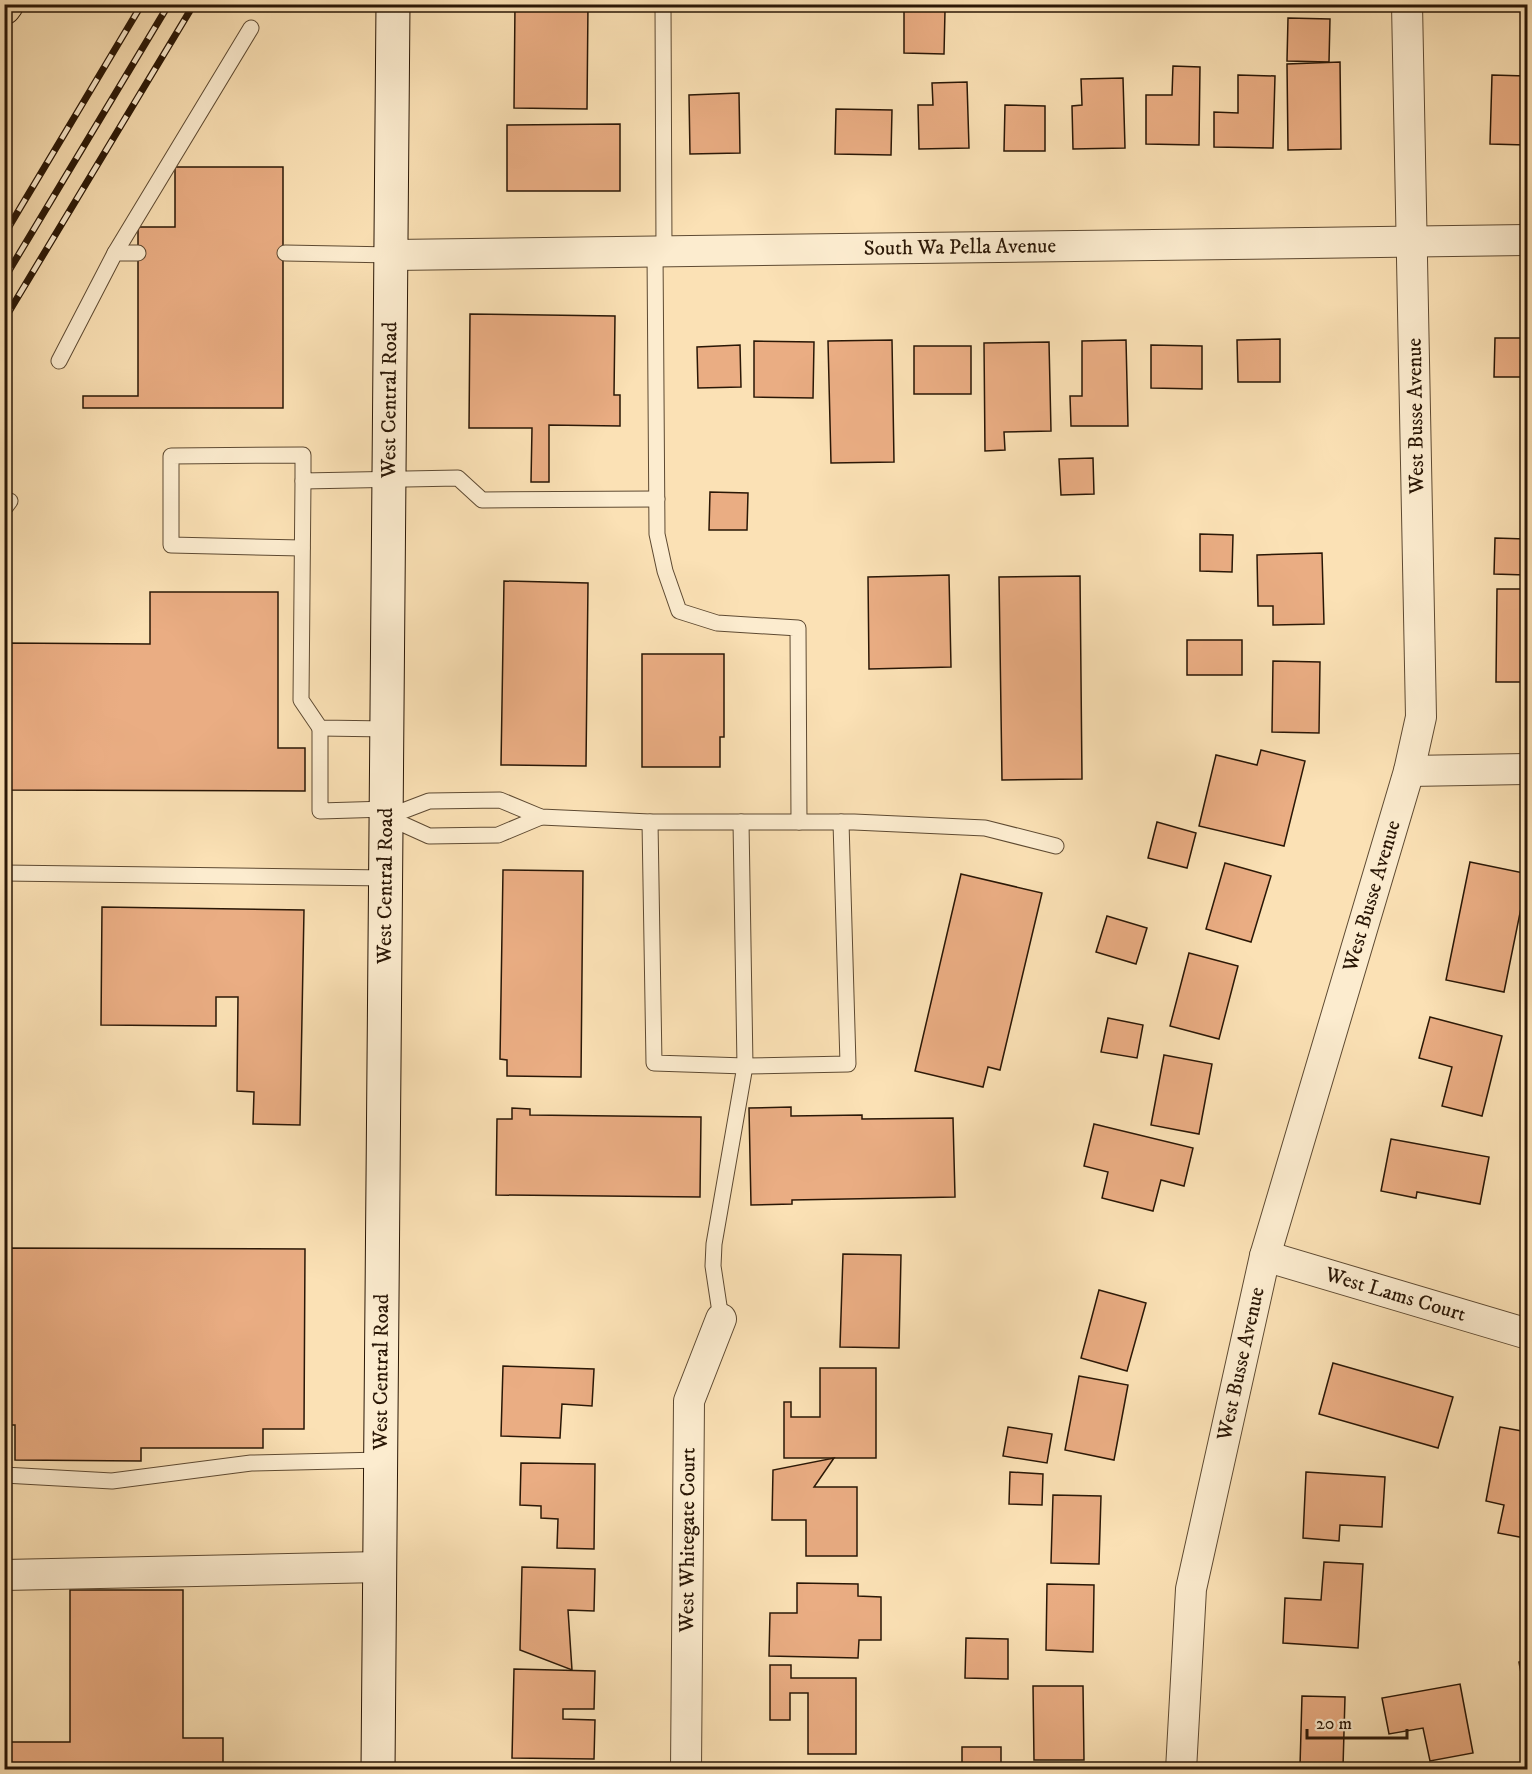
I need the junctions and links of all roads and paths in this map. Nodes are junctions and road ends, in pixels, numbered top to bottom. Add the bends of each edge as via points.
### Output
1 (393, 4) edge
2 (663, 4) edge
3 (1407, 4) edge
4 (251, 28) dead end
5 (1527, 240) edge
6 (1413, 242) junction
7 (659, 251) junction
8 (115, 253) junction
9 (138, 253) dead end
10 (285, 253) dead end
11 (393, 255) junction
12 (59, 361) dead end
13 (303, 481) junction
14 (391, 481) junction
15 (657, 499) junction
16 (302, 548) junction
17 (321, 728) junction
18 (388, 729) junction
19 (1527, 769) edge
20 (1409, 771) junction
21 (387, 813) junction
22 (541, 817) junction
23 (650, 822) junction
24 (741, 822) junction
25 (799, 822) junction
26 (841, 822) junction
27 (1056, 846) dead end
28 (4, 873) edge
29 (387, 878) junction
30 (746, 1066) junction
31 (1265, 1256) junction
32 (721, 1319) joint
33 (1527, 1334) edge
34 (381, 1460) junction
35 (4, 1475) edge
36 (380, 1567) junction
37 (4, 1575) edge
38 (378, 1770) edge
39 (686, 1770) edge
40 (1181, 1770) edge

1 - 11 main road, West Central Road
2 - 7 lane
3 - 6 street, West Busse Avenue
4 - 8 lane
5 - 6 street, South Wa Pella Avenue
6 - 7 street, South Wa Pella Avenue
6 - 20 street, West Busse Avenue via 1420,717
7 - 11 street, South Wa Pella Avenue
7 - 15 lane
8 - 9 lane
8 - 12 lane
10 - 11 lane
11 - 14 main road, West Central Road
13 - 14 lane
13 - 16 lane
13 - 16 lane via 303,455 171,456 171,545
14 - 15 lane via 458,478 482,500
14 - 18 main road, West Central Road
15 - 25 lane via 657,534 679,611 717,623 798,628
16 - 17 lane via 301,700
17 - 18 lane
17 - 21 lane via 321,811
18 - 21 main road, West Central Road
19 - 20 street
20 - 31 street, West Busse Avenue
21 - 22 lane via 429,801 500,800
21 - 22 lane via 429,836 498,834
21 - 29 main road, West Central Road
22 - 23 lane
23 - 24 lane
23 - 30 lane via 654,1063
24 - 25 lane
24 - 30 lane
25 - 26 lane
26 - 27 lane via 986,828
26 - 30 lane via 848,1064
28 - 29 lane
29 - 34 main road, West Central Road
30 - 32 lane via 714,1244 713,1266
31 - 33 street, West Lams Court
31 - 40 street, West Busse Avenue via 1191,1589
32 - 39 street, West Whitegate Court via 689,1401
34 - 35 lane via 251,1463 112,1481
34 - 36 main road, West Central Road
36 - 37 street
36 - 38 main road, West Central Road

